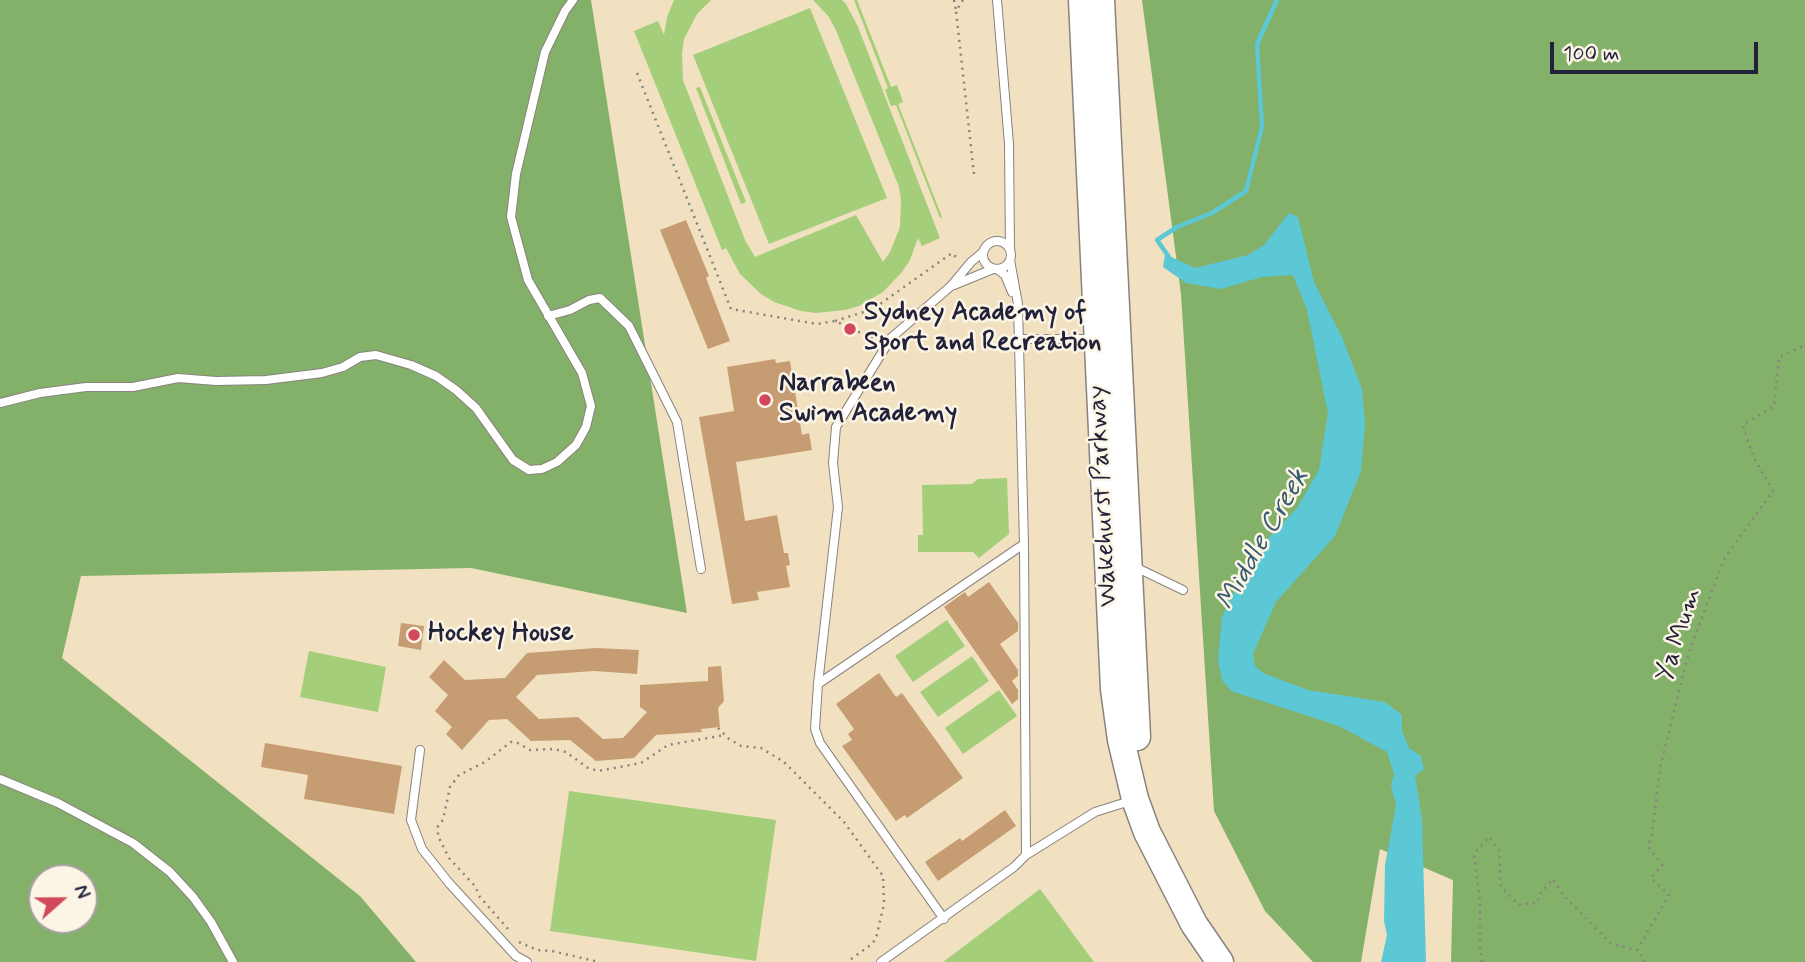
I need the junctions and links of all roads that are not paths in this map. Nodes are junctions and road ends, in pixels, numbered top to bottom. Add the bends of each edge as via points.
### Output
1 (573, 0) edge
2 (997, 0) edge
3 (1082, 0) edge
4 (1101, 0) edge
5 (1010, 249) junction
6 (983, 252) junction
7 (1010, 260) junction
8 (995, 269) junction
9 (951, 286) junction
10 (1018, 304) junction
11 (548, 316) junction
12 (1017, 339) junction
13 (1097, 339) junction
14 (0, 402) edge
15 (1024, 544) junction
16 (1127, 564) junction
17 (701, 569) dead end
18 (1183, 590) dead end
19 (818, 684) junction
20 (420, 750) dead end
21 (0, 779) edge
22 (1141, 798) junction
23 (1026, 855) junction
24 (944, 919) junction
25 (233, 962) edge
26 (527, 962) edge
27 (881, 962) edge
28 (1220, 962) edge

1 - 11 lane via 545,52 516,174 511,217 528,279
2 - 5 lane via 1009,144
3 - 13 main road, Wakehurst Parkway
4 - 16 main road, Wakehurst Parkway
5 - 6 lane via 995,241
5 - 7 lane
6 - 8 lane via 986,264
6 - 9 lane
7 - 8 lane
7 - 10 lane
8 - 9 lane
8 - 10 lane via 1005,275
9 - 19 lane via 891,338 836,427 833,463 838,507
10 - 12 lane
11 - 14 lane via 582,373 590,406 576,445 558,462 542,469 529,470 513,460 476,408 436,376 376,355 360,357 343,368 277,379 178,378 133,387 40,393
11 - 17 lane via 600,298 629,326 677,422
12 - 13 lane
12 - 15 lane
13 - 22 main road, Wakehurst Parkway via 1114,689 1121,740
15 - 19 lane
15 - 23 lane
16 - 18 lane
16 - 22 main road, Wakehurst Parkway
19 - 24 lane via 815,729 820,743
20 - 26 lane via 411,820 422,849 516,956
21 - 25 lane via 58,803 133,843 170,872 211,922
22 - 23 lane via 1095,812
22 - 28 main road, Wakehurst Parkway via 1147,832 1194,924
23 - 24 lane
24 - 27 lane

